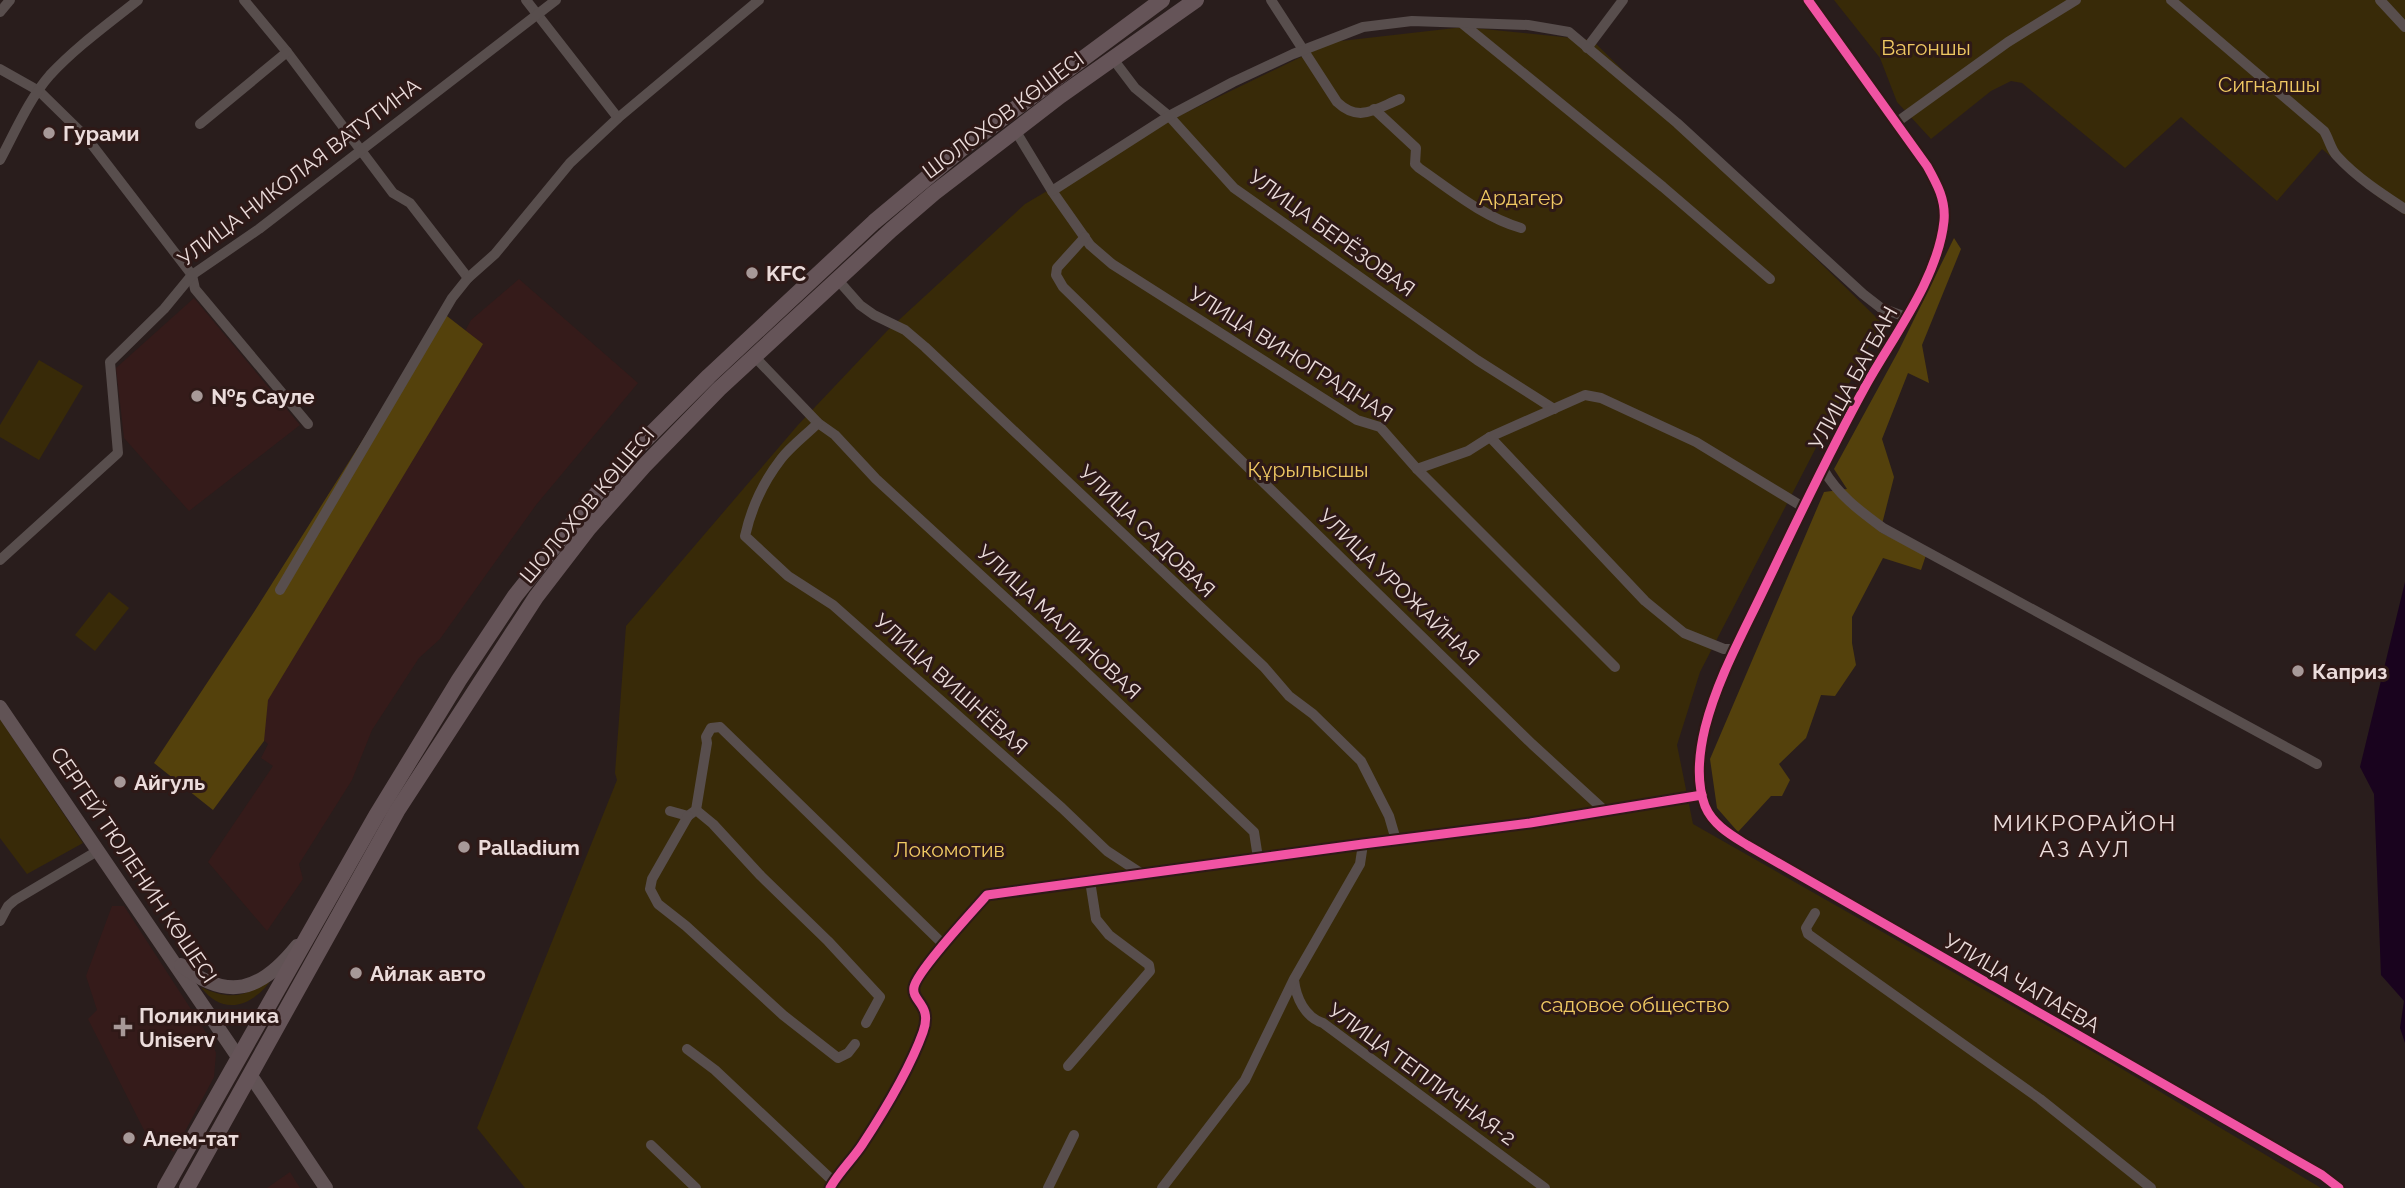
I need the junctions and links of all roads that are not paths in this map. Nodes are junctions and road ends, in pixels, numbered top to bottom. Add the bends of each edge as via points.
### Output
1 (10, 0) edge
2 (138, 0) edge
3 (244, 0) edge
4 (526, 0) edge
5 (556, 0) edge
6 (759, 0) edge
7 (1162, 0) edge
8 (1196, 0) edge
9 (1271, 0) edge
10 (1623, 0) edge
11 (1808, 0) edge
12 (2076, 0) edge
13 (2171, 0) edge
14 (2380, 0) edge
15 (0, 12) edge
16 (538, 14) junction
17 (1462, 23) junction
18 (2405, 27) edge
19 (1587, 48) junction
20 (1305, 50) junction
21 (287, 52) junction
22 (1112, 59) junction
23 (0, 69) edge
24 (39, 91) junction
25 (1400, 100) dead end
26 (1374, 109) junction
27 (1169, 116) junction
28 (618, 118) junction
29 (1897, 122) junction
30 (200, 124) dead end
31 (1015, 130) junction
32 (360, 150) junction
33 (0, 160) edge
34 (1052, 191) junction
35 (2405, 209) edge
36 (1521, 228) dead end
37 (1085, 236) junction
38 (192, 275) junction
39 (468, 278) junction
40 (837, 279) junction
41 (1770, 279) dead end
42 (1906, 317) junction
43 (754, 356) junction
44 (1554, 409) junction
45 (308, 424) dead end
46 (818, 424) junction
47 (1490, 437) junction
48 (1417, 469) junction
49 (1823, 469) junction
50 (1803, 507) junction
51 (0, 560) edge
52 (280, 590) dead end
53 (1736, 649) junction
54 (1615, 667) dead end
55 (0, 707) edge
56 (2317, 764) dead end
57 (1702, 795) junction
58 (1604, 810) junction
59 (670, 811) dead end
60 (692, 813) junction
61 (1396, 840) junction
62 (1363, 844) junction
63 (99, 850) junction
64 (1258, 858) junction
65 (1142, 874) junction
66 (1090, 881) junction
67 (1815, 913) dead end
68 (0, 921) edge
69 (309, 932) junction
70 (944, 945) junction
71 (169, 955) junction
72 (1294, 979) junction
73 (866, 1023) dead end
74 (855, 1044) dead end
75 (687, 1049) dead end
76 (238, 1057) junction
77 (1068, 1066) dead end
78 (251, 1076) junction
79 (1074, 1135) dead end
80 (651, 1145) dead end
81 (832, 1185) edge
82 (165, 1188) edge
83 (187, 1188) edge
84 (326, 1188) edge
85 (696, 1188) edge
86 (1048, 1188) edge
87 (1162, 1188) edge
88 (1545, 1188) edge
89 (2151, 1188) edge
90 (2339, 1188) edge

1 - 15 street
2 - 24 street via 58,68
3 - 21 street
4 - 16 street
5 - 16 street, УЛИЦА НИКОЛАЯ ВАТУТИНА
6 - 28 street
7 - 69 highway, ШОЛОХОВ КӨШЕСІ via 965,146 884,214 640,445 514,596
8 - 22 highway, ШОЛОХОВ КӨШЕСІ
9 - 20 street
10 - 19 street
11 - 29 street, УЛИЦА БАГБАН
12 - 29 street via 2008,41
13 - 35 street via 2324,131 2334,154
14 - 18 street
16 - 28 street
16 - 32 street, УЛИЦА НИКОЛАЯ ВАТУТИНА
17 - 19 street via 1528,25 1569,32
17 - 20 street via 1412,21 1363,27
17 - 41 street
19 - 42 street via 1677,123 1863,293 1881,308
20 - 26 street via 1346,110 1364,114
20 - 27 street
21 - 30 street
21 - 32 street
22 - 27 street, УЛИЦА БЕРЁЗОВАЯ via 1135,88
22 - 31 highway, ШОЛОХОВ КӨШЕСІ
23 - 24 street
24 - 33 street
24 - 38 street via 86,137
25 - 26 street
26 - 36 street via 1416,148 1419,168 1482,211
27 - 34 street
27 - 44 street, УЛИЦА БЕРЁЗОВАЯ via 1234,188
28 - 39 street via 570,163 495,254
29 - 42 street, УЛИЦА БАГБАН via 1927,166 1944,204 1938,247
31 - 34 street, УЛИЦА ВИНОГРАДНАЯ
31 - 40 highway, ШОЛОХОВ КӨШЕСІ via 934,193
32 - 38 street, УЛИЦА НИКОЛАЯ ВАТУТИНА
32 - 39 street via 393,193 410,203
34 - 37 street, УЛИЦА ВИНОГРАДНАЯ
37 - 48 street, УЛИЦА ВИНОГРАДНАЯ via 1112,264 1357,420 1380,427
37 - 58 street, УЛИЦА УРОЖАЙНАЯ via 1057,268 1063,287
38 - 45 street via 195,289
38 - 51 street, УЛИЦА НИКОЛАЯ ВАТУТИНА via 110,362 118,453
39 - 52 street
40 - 43 highway, ШОЛОХОВ КӨШЕСІ
40 - 61 street, УЛИЦА САДОВАЯ via 860,305 925,347 1362,761
42 - 49 street, УЛИЦА БАГБАН
43 - 46 street, УЛИЦА МАЛИНОВАЯ
43 - 78 highway, ШОЛОХОВ КӨШЕСІ via 644,466 537,597 397,811
44 - 47 street
44 - 50 street via 1586,395 1601,398 1696,443
46 - 64 street, УЛИЦА МАЛИНОВАЯ via 835,435 876,479 1254,832
46 - 65 street, УЛИЦА ВИШНЁВАЯ via 782,458 764,486 745,536 788,576 833,606 1107,851
47 - 48 street via 1468,451
47 - 53 street via 1645,601 1684,633 1724,649
48 - 54 street, УЛИЦА ВИНОГРАДНАЯ
49 - 50 street, УЛИЦА БАГБАН
49 - 56 street via 1856,508 1883,528
50 - 53 street, УЛИЦА БАГБАН
53 - 57 street, УЛИЦА БАГБАН via 1706,728 1699,763
55 - 63 main road, СЕРГЕЙ ТЮЛЕНИН КӨШЕСІ
57 - 58 street
57 - 90 street, УЛИЦА ЧАПАЕВА via 1706,809 1726,833
58 - 61 street
59 - 60 street
60 - 70 street via 706,737 710,727 720,727
60 - 73 street via 713,824 880,997
60 - 74 street via 652,879 650,889 658,904 838,1058
61 - 62 street
62 - 64 street
62 - 72 street via 1360,864
63 - 68 street via 15,900
63 - 71 main road, СЕРГЕЙ ТЮЛЕНИН КӨШЕСІ
64 - 65 street
65 - 66 street
66 - 70 street via 987,895
66 - 77 street via 1096,919 1109,935 1149,965 1150,971
67 - 89 street via 1806,928 1808,934 2040,1099
69 - 71 main road via 265,976 237,988 202,980
69 - 76 highway, ШОЛОХОВ КӨШЕСІ
70 - 81 street via 914,986 927,1016 897,1087
71 - 76 main road, СЕРГЕЙ ТЮЛЕНИН КӨШЕСІ
72 - 87 street via 1245,1080
72 - 88 street, УЛИЦА ТЕПЛИЧНАЯ-2 via 1296,996 1313,1019
75 - 81 street via 715,1070
76 - 78 highway, СЕРГЕЙ ТЮЛЕНИН КӨШЕСІ
76 - 82 highway, ШОЛОХОВ КӨШЕСІ
78 - 83 highway, ШОЛОХОВ КӨШЕСІ
78 - 84 main road, СЕРГЕЙ ТЮЛЕНИН КӨШЕСІ
79 - 86 street
80 - 85 street

